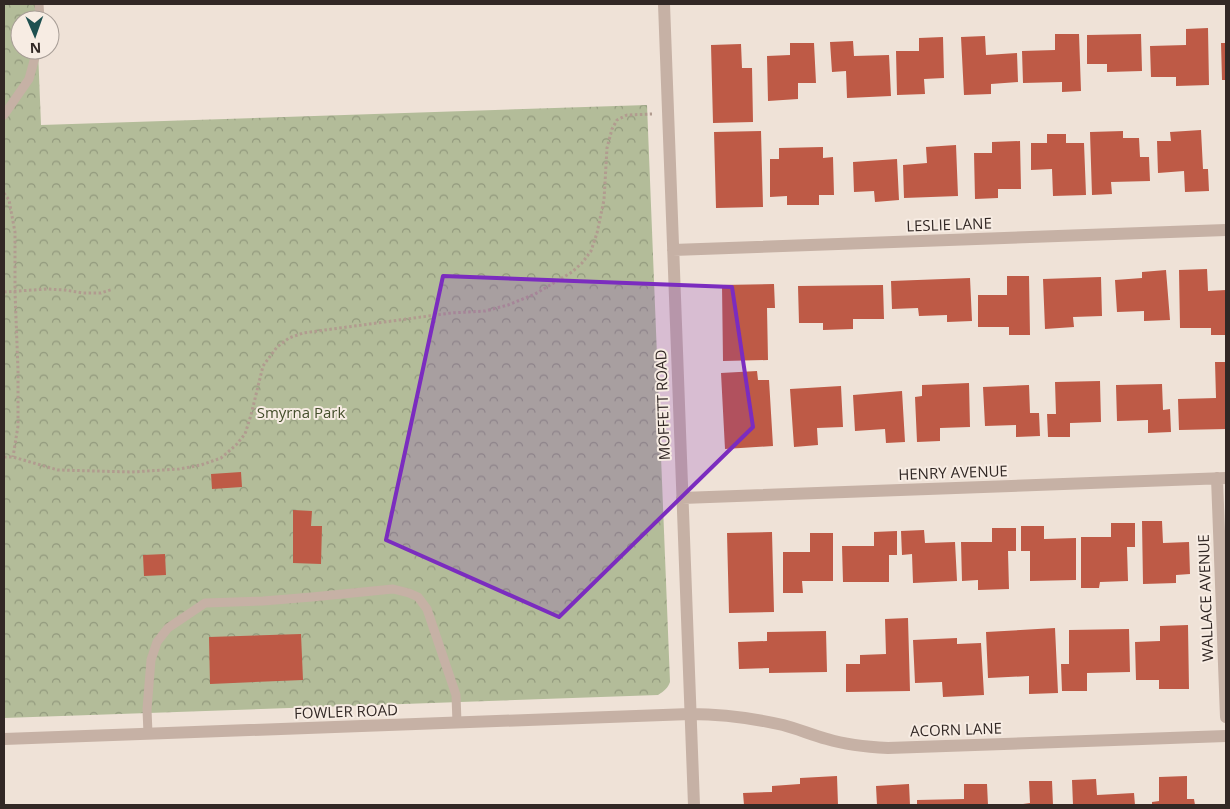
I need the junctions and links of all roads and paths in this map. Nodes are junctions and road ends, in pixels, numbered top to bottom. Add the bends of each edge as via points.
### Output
1 (664, 4) edge
2 (673, 4) edge
3 (34, 60) edge
4 (668, 113) junction
5 (4, 115) edge
6 (4, 193) edge
7 (1226, 230) edge
8 (673, 250) junction
9 (113, 288) dead end
10 (4, 292) edge
11 (14, 292) junction
12 (4, 457) edge
13 (13, 457) junction
14 (1222, 478) edge
15 (682, 498) junction
16 (690, 714) junction
17 (1226, 717) edge
18 (457, 723) junction
19 (148, 734) junction
20 (1226, 736) edge
21 (4, 740) edge
22 (694, 805) edge

1 - 2 street
1 - 4 street, MOFFETT ROAD
3 - 5 lane via 29,79
4 - 8 street, MOFFETT ROAD
4 - 13 path via 627,115 617,120 607,148 604,200 591,251 572,272 536,294 484,311 304,333 288,338 263,366 245,434 221,458 201,465 132,472 58,470
6 - 11 path via 9,200 15,232
7 - 8 street, LESLIE LANE
8 - 15 street, MOFFETT ROAD
9 - 11 path via 101,293 47,289
10 - 11 path
11 - 13 path via 18,426
12 - 13 path
14 - 15 street, HENRY AVENUE
14 - 17 street, WALLACE AVENUE
15 - 16 street, MOFFETT ROAD
16 - 18 street, FOWLER ROAD
16 - 20 street, ACORN LANE via 746,718 829,740 888,748
16 - 22 street, MOFFETT ROAD
18 - 19 street, FOWLER ROAD
18 - 19 lane via 456,695 427,609 418,597 393,589 205,603 168,628 157,642 151,660
19 - 21 street, FOWLER ROAD

